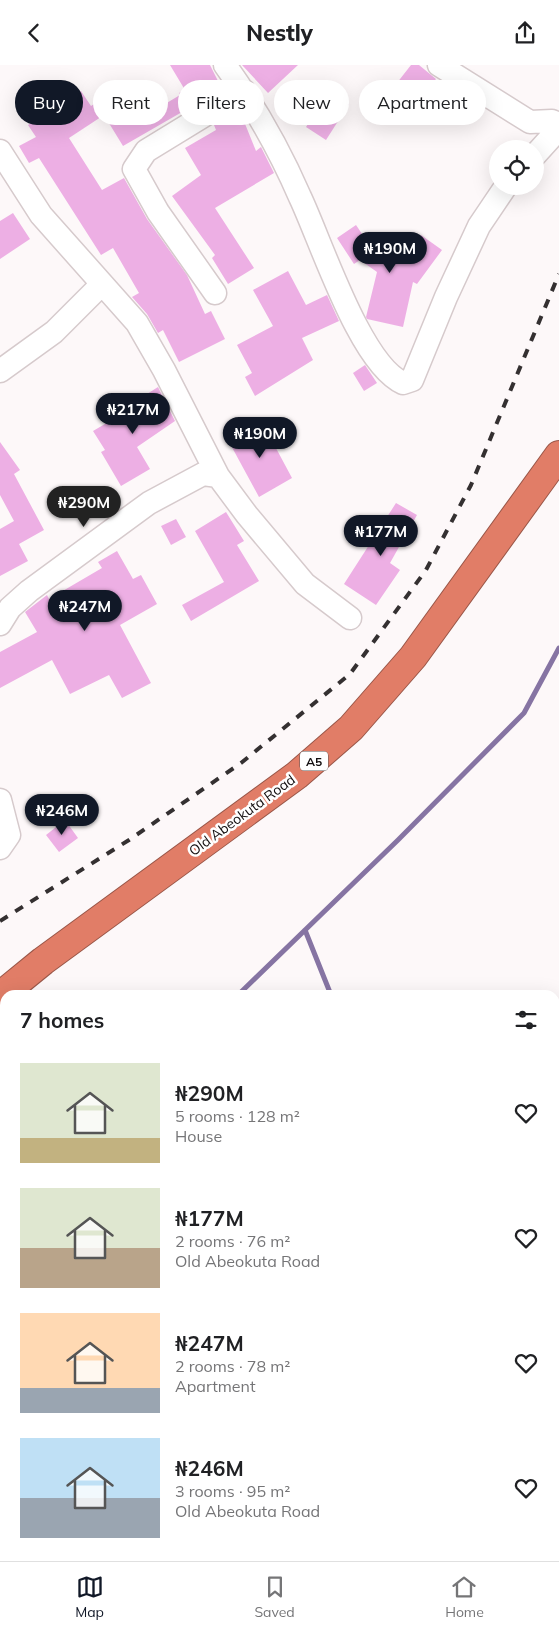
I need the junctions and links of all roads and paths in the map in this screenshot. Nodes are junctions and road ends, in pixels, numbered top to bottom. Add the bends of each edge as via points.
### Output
1 (225, 65) edge
2 (440, 65) edge
3 (236, 80) edge
4 (188, 125) edge
5 (262, 125) edge
6 (544, 145) edge
7 (0, 152) edge
8 (500, 195) edge
9 (102, 284) junction
10 (215, 293) dead end
11 (0, 371) edge
12 (559, 455) edge
13 (210, 475) junction
14 (350, 618) dead end
15 (0, 624) edge
16 (0, 800) edge
17 (0, 848) edge
18 (7, 990) edge

1 - 3 street
2 - 6 street via 530,121 558,124
4 - 10 street via 146,151 134,169 158,212
5 - 8 street via 300,195 362,339 384,371 403,383 412,380 438,314 480,226
7 - 9 street via 40,215
9 - 11 street via 54,332
9 - 13 street via 137,323 164,370 206,452
12 - 18 highway, Old Abeokuta Road / A5 via 412,657 351,728 290,781
13 - 14 street via 305,584
13 - 15 street via 149,503 36,586 10,608
16 - 17 street via 9,835

